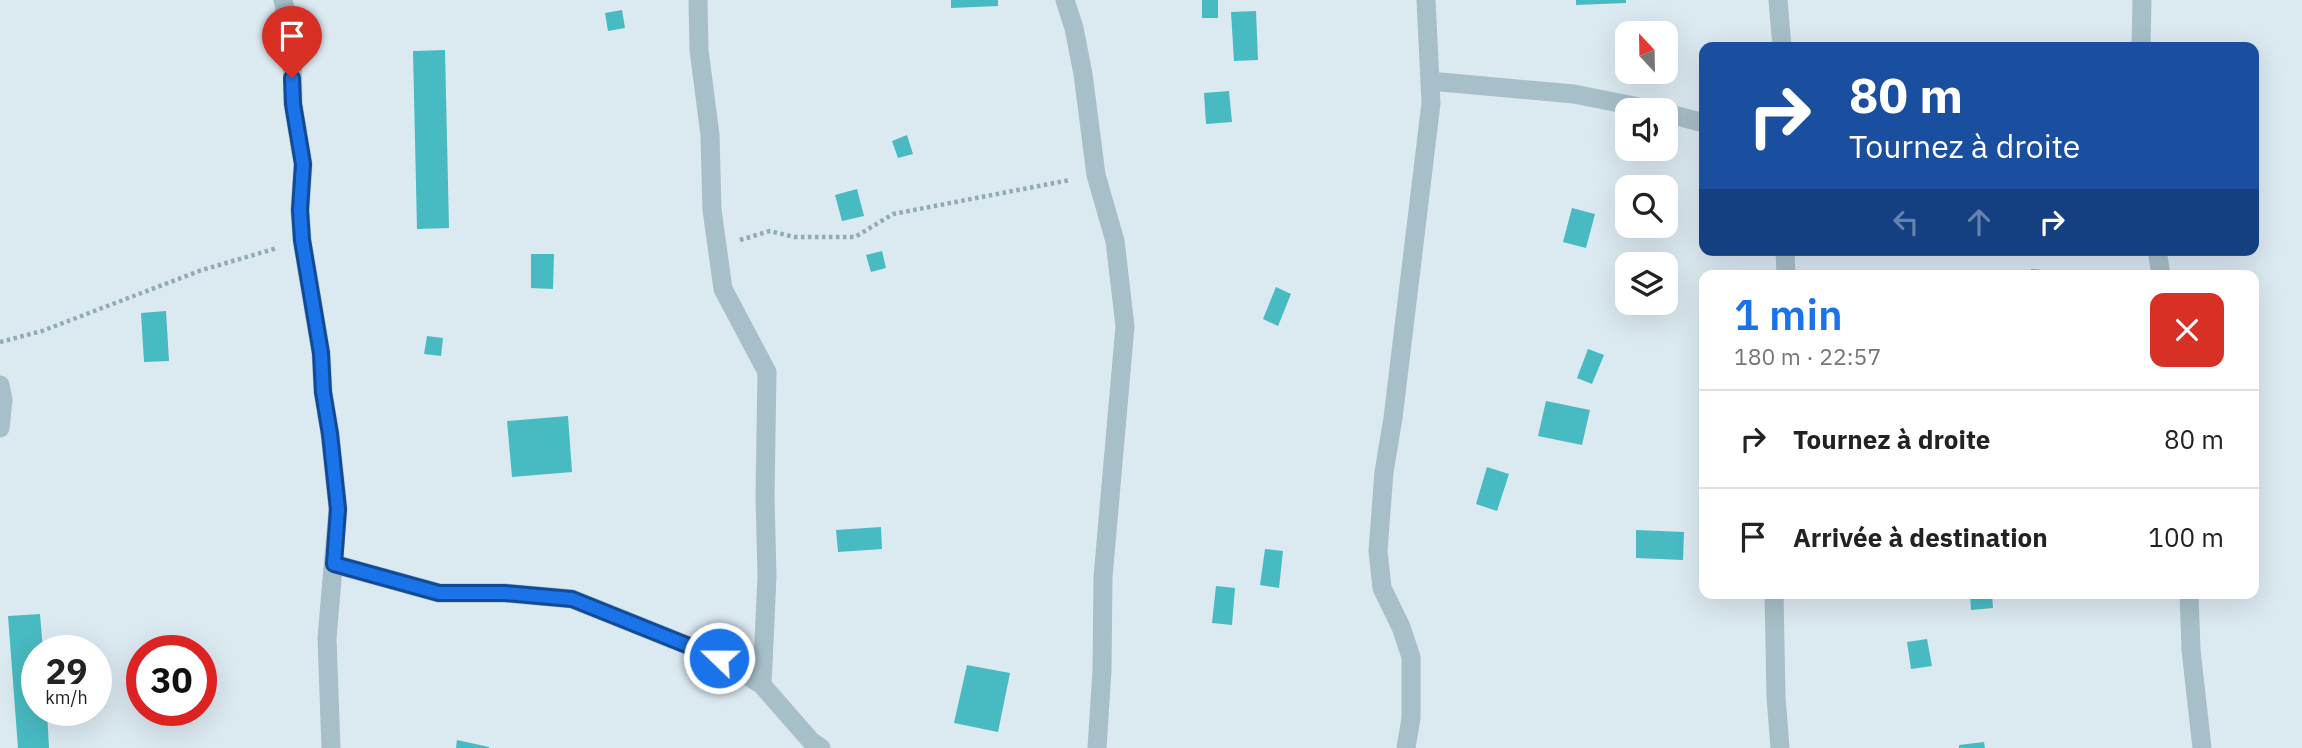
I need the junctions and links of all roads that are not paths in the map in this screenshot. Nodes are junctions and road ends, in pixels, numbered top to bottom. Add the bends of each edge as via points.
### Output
1 (283, 0) edge
2 (698, 0) edge
3 (1065, 0) edge
4 (1426, 0) edge
5 (1777, 0) edge
6 (2141, 0) edge
7 (1781, 42) edge
8 (2141, 42) edge
9 (1430, 81) junction
10 (1615, 102) edge
11 (1678, 116) edge
12 (1699, 122) edge
13 (0, 385) edge
14 (0, 428) edge
15 (334, 564) junction
16 (1774, 599) edge
17 (2189, 599) edge
18 (762, 685) junction
19 (331, 748) edge
20 (821, 748) edge
21 (1097, 748) edge
22 (1406, 748) edge
23 (1780, 748) edge
24 (2202, 748) edge

1 - 15 street via 292,38 293,104 303,164 302,240 321,353 337,497
2 - 18 street via 712,209 723,289 767,372
3 - 21 street via 1083,74 1096,175 1115,241 1125,326 1103,577
4 - 9 street
5 - 7 street
6 - 8 street
9 - 10 street
9 - 22 street via 1424,169 1378,551 1382,588 1411,657
11 - 12 street
13 - 14 street
15 - 18 street via 439,593 572,599 719,658
15 - 19 street via 327,638
16 - 23 street
17 - 24 street
18 - 20 street

